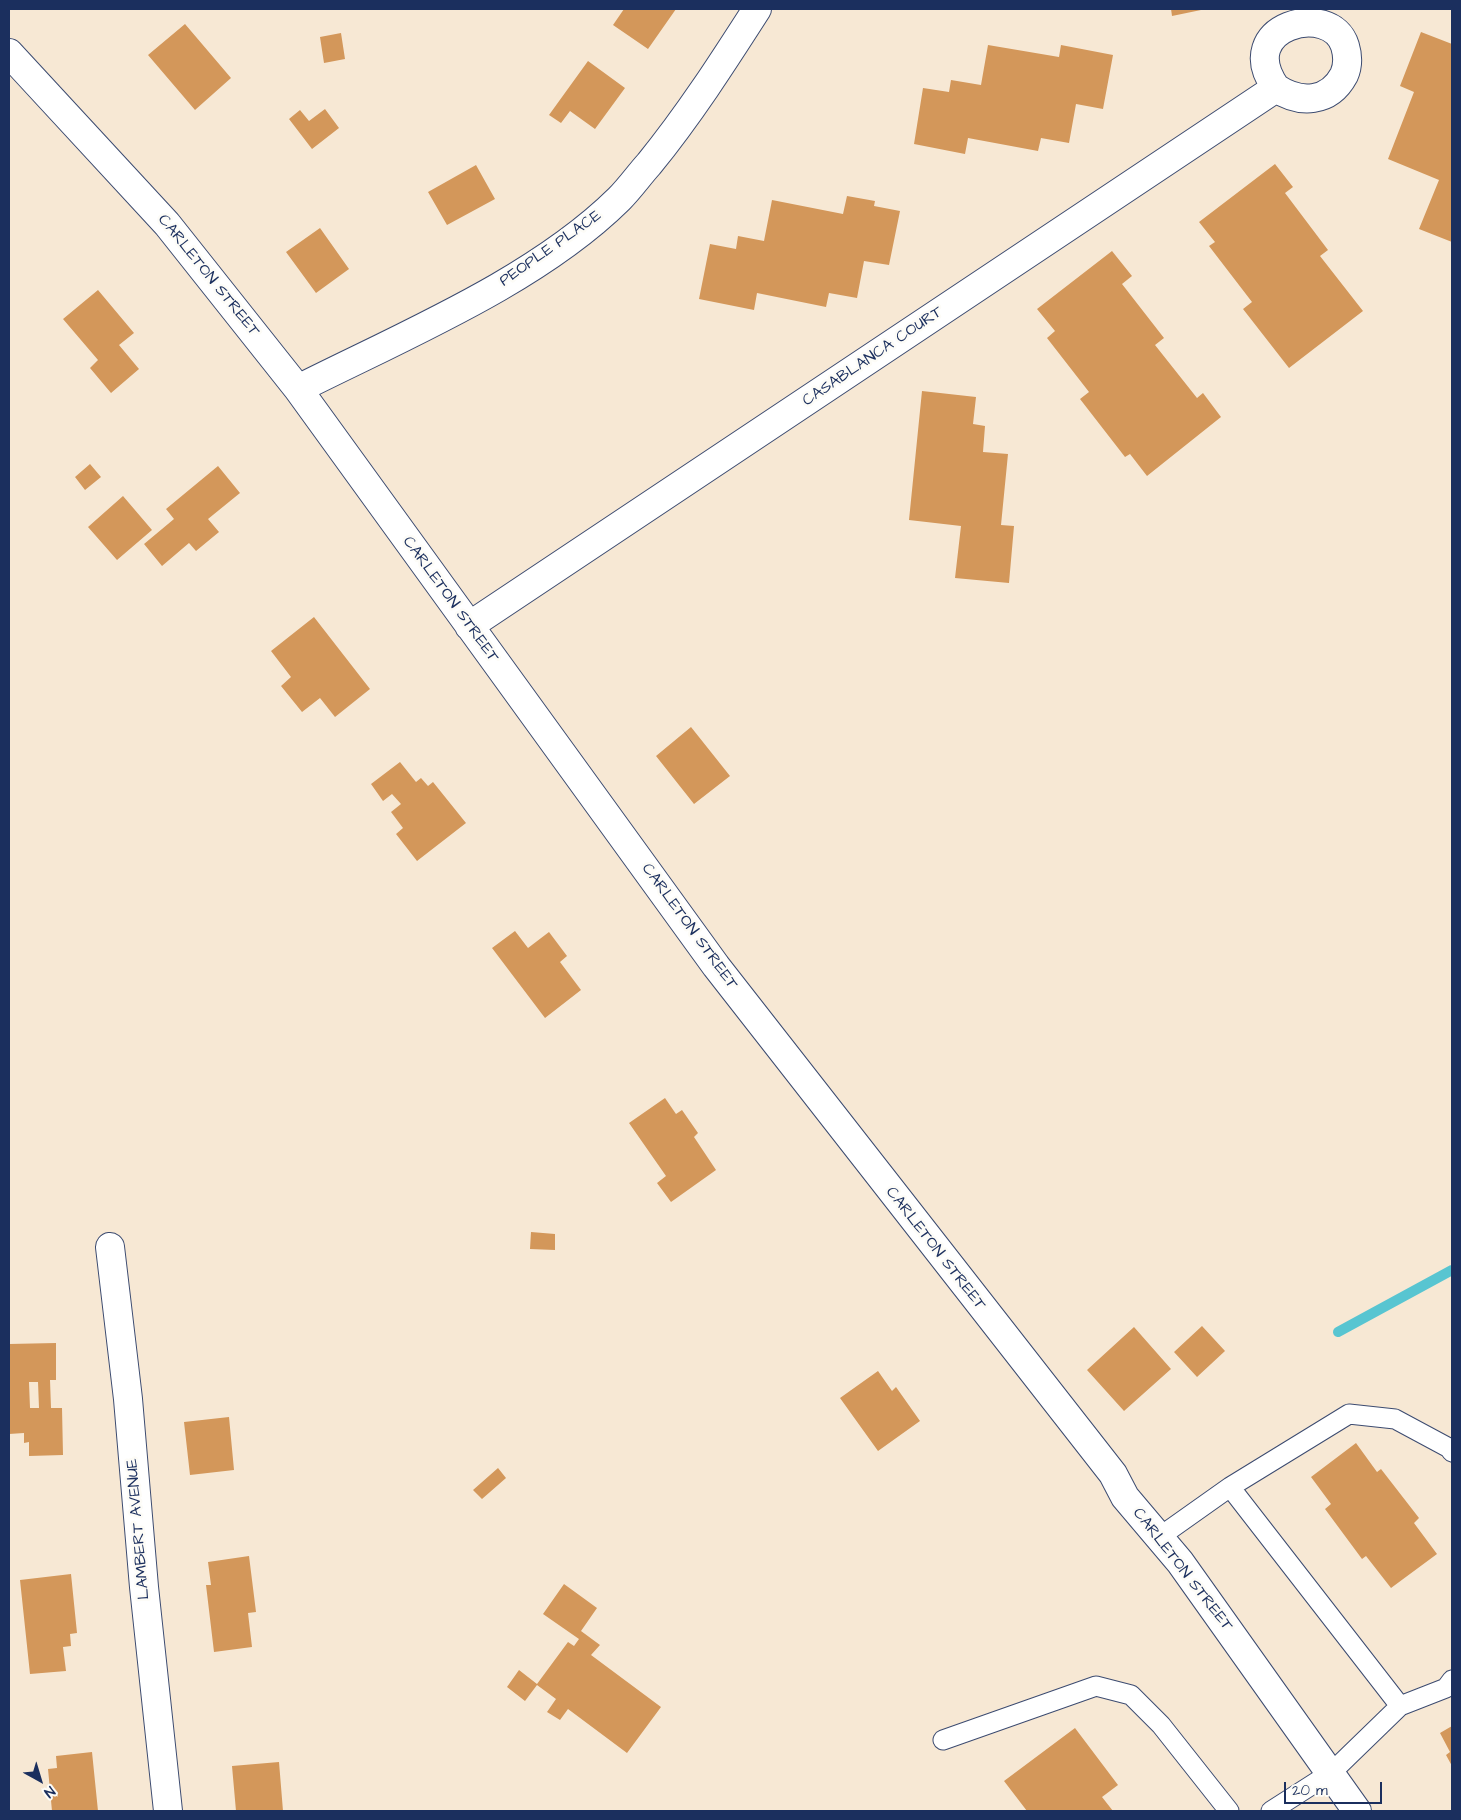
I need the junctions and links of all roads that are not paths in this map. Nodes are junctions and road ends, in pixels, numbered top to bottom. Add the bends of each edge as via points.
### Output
1 (757, 9) edge
2 (9, 53) edge
3 (1276, 88) dead end
4 (298, 389) junction
5 (469, 626) junction
6 (110, 1247) dead end
7 (1452, 1452) edge
8 (1230, 1487) junction
9 (1158, 1538) junction
10 (1452, 1680) edge
11 (1400, 1706) junction
12 (943, 1740) dead end
13 (1332, 1772) junction
14 (168, 1811) edge
15 (1229, 1811) edge
16 (1271, 1811) edge
17 (1357, 1811) edge

1 - 4 street, PEOPLE PLACE via 676,131 620,198 590,225 492,290
2 - 4 street, CARLETON STREET via 167,224
3 - 5 street, CASABLANCA COURT
4 - 5 street, CARLETON STREET
5 - 9 street, CARLETON STREET via 716,966 1113,1474 1125,1497
6 - 14 street, LAMBERT AVENUE
7 - 8 lane via 1395,1419 1349,1414
8 - 9 lane
8 - 11 lane
9 - 13 street, CARLETON STREET via 1180,1562
10 - 11 lane via 1446,1688
11 - 13 lane
12 - 15 lane via 1096,1686 1131,1695 1161,1725
13 - 16 lane
13 - 17 street, CARLETON STREET

